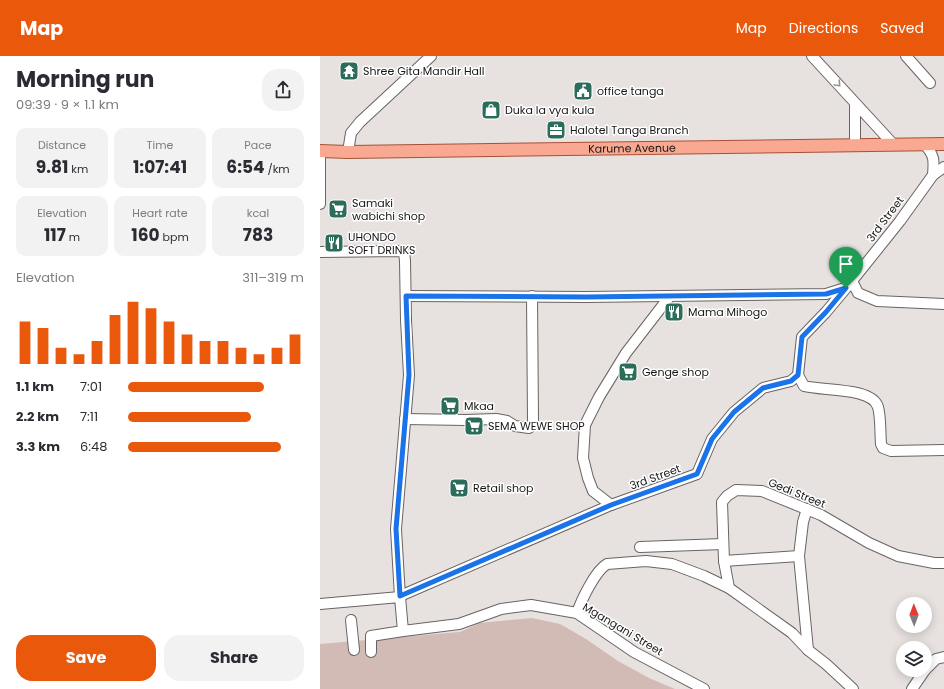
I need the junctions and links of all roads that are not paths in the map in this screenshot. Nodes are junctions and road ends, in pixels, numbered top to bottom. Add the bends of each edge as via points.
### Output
1 (431, 56) edge
2 (812, 56) edge
3 (906, 56) edge
4 (930, 83) dead end
5 (855, 104) junction
6 (893, 144) junction
7 (944, 144) edge
8 (855, 145) junction
9 (925, 145) junction
10 (320, 151) edge
11 (348, 152) junction
12 (944, 167) edge
13 (933, 175) junction
14 (320, 204) edge
15 (320, 252) edge
16 (849, 285) junction
17 (406, 296) junction
18 (532, 296) junction
19 (670, 296) junction
20 (944, 304) edge
21 (798, 375) junction
22 (405, 419) junction
23 (944, 450) edge
24 (611, 505) junction
25 (808, 509) junction
26 (722, 544) junction
27 (640, 547) dead end
28 (799, 556) junction
29 (724, 561) junction
30 (944, 563) edge
31 (729, 588) junction
32 (400, 597) junction
33 (320, 604) edge
34 (577, 613) junction
35 (352, 620) dead end
36 (403, 631) junction
37 (354, 650) dead end
38 (808, 650) junction
39 (371, 652) dead end
40 (944, 657) edge
41 (932, 663) edge
42 (920, 677) edge
43 (704, 689) edge
44 (853, 689) edge
45 (912, 689) edge

1 - 11 street via 360,122 351,133
2 -> 5 street
3 - 4 street
5 - 6 street
5 - 8 street
6 - 8 main road, Karume Avenue
6 - 9 main road, Karume Avenue
7 - 9 main road, Karume Avenue
8 - 11 main road, Karume Avenue
9 - 13 street via 932,153
10 - 11 main road, Karume Avenue
10 - 14 street
12 - 13 street, 3rd Street
13 - 16 street, 3rd Street
15 - 17 street via 404,252
16 - 19 street via 826,294
16 - 20 street via 877,301
16 - 21 street, 3rd Street via 802,337
17 - 18 street
17 - 22 street via 409,375
18 - 19 street
18 - 22 street via 533,421 529,428 496,419
19 - 24 street via 626,353 585,425 583,458 588,478 593,491
21 - 23 street via 804,386 864,394 874,400 878,406 883,448 891,451
21 - 24 street, 3rd Street via 791,381 763,388 734,412 712,439 697,474
22 - 32 street via 396,529
24 - 32 street, 3rd Street
25 - 26 street, Gedi Street via 762,491 736,490 722,502
25 - 28 street via 803,522
25 - 30 street, Gedi Street via 869,544 898,556
26 - 27 street
26 - 29 street, Gedi Street
28 - 29 street
28 - 38 street
29 - 31 street, Gedi Street
31 - 34 street via 688,569 659,561 607,564 594,580
31 - 38 street via 792,633
32 - 33 street
32 - 36 street
34 - 36 street, Mgangani Street via 531,605 501,609 459,624
34 - 43 street, Mgangani Street via 634,652
35 - 37 street
36 - 39 street, Mgangani Street via 370,636
38 - 44 street
40 - 41 street
42 - 45 street

